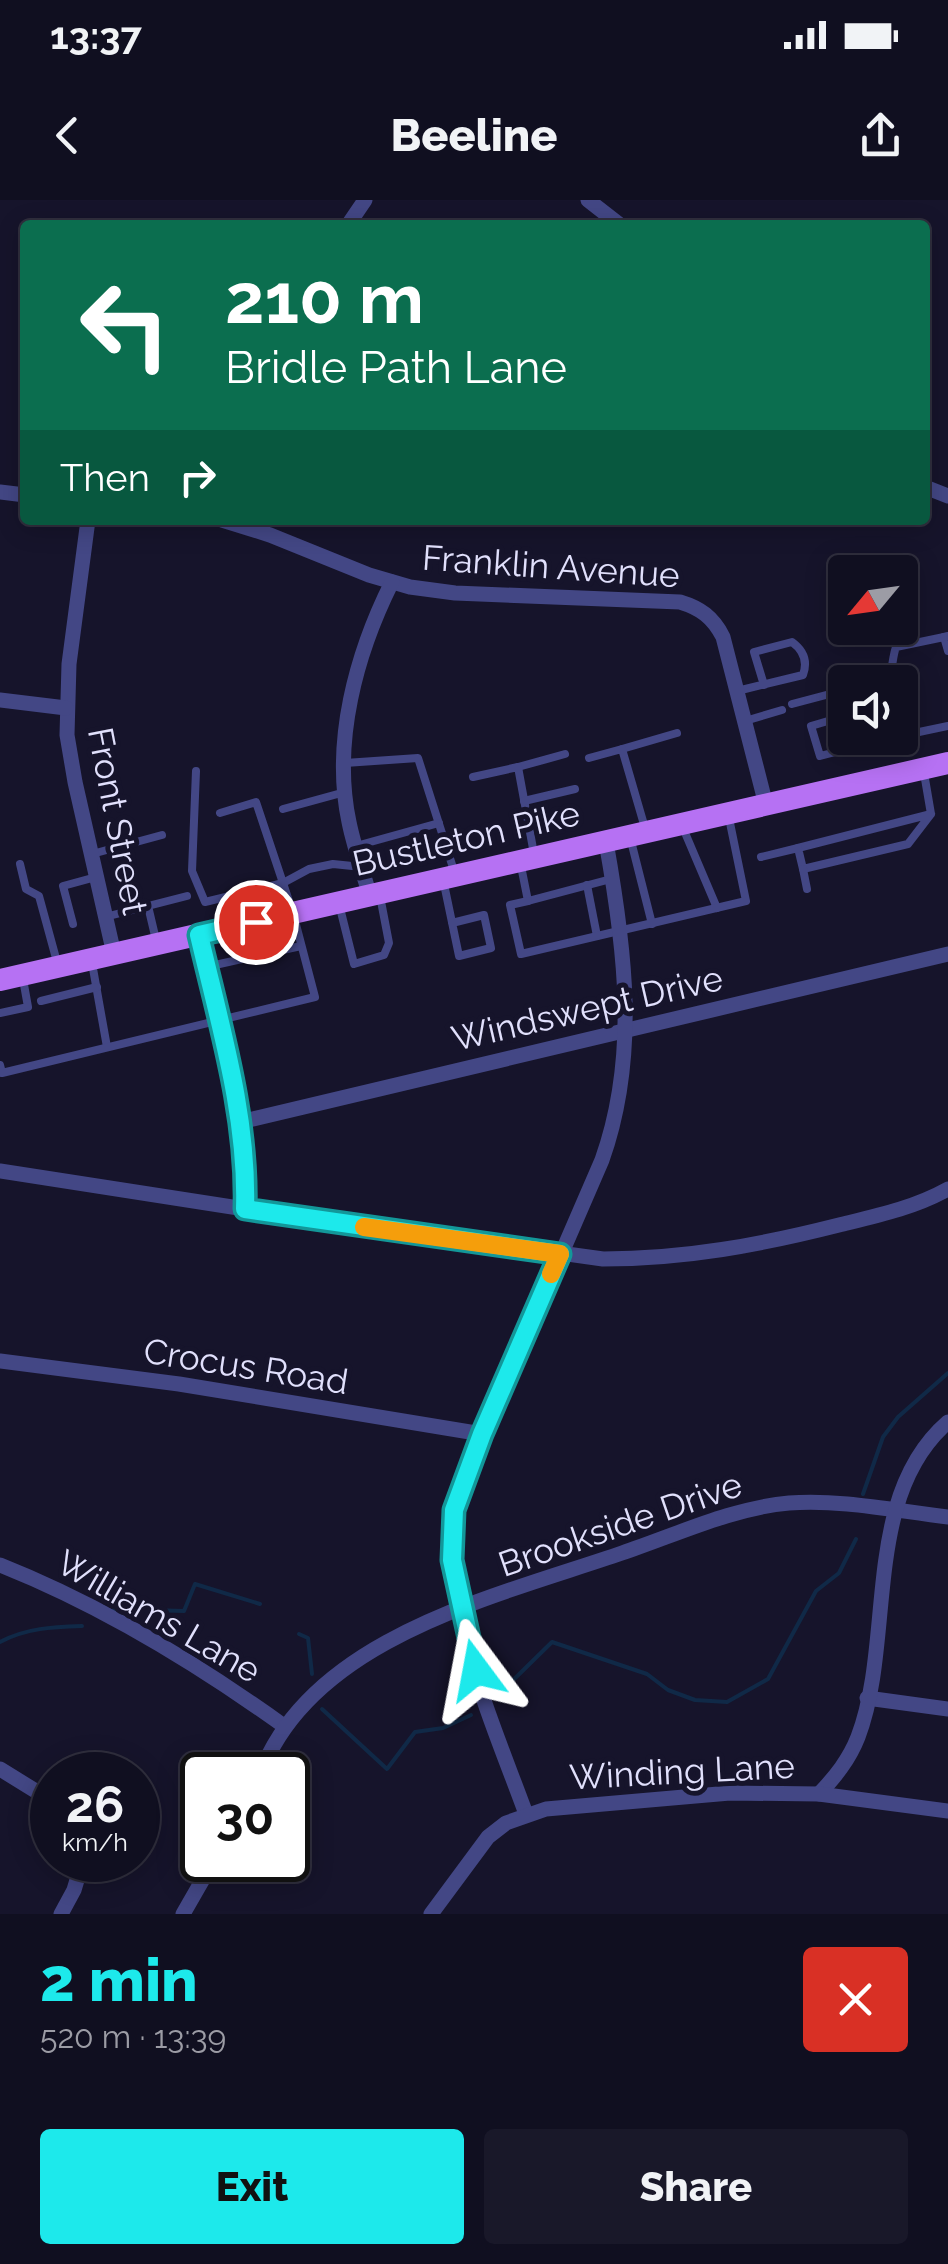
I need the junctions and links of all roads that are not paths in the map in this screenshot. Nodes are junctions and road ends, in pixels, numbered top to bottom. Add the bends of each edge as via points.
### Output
1 (588, 200) edge
2 (614, 220) edge
3 (87, 525) edge
4 (236, 525) edge
5 (392, 582) junction
6 (946, 637) edge
7 (948, 651) edge
8 (754, 652) junction
9 (729, 660) junction
10 (891, 665) edge
11 (764, 685) junction
12 (737, 692) junction
13 (828, 694) edge
14 (0, 700) edge
15 (792, 704) dead end
16 (66, 708) junction
17 (782, 710) dead end
18 (745, 720) junction
19 (828, 721) edge
20 (948, 726) edge
21 (677, 732) dead end
22 (918, 732) edge
23 (622, 749) junction
24 (565, 754) dead end
25 (828, 754) edge
26 (589, 758) dead end
27 (345, 763) junction
28 (948, 763) edge
29 (518, 768) junction
30 (923, 768) junction
31 (196, 771) dead end
32 (472, 777) dead end
33 (575, 789) dead end
34 (345, 792) junction
35 (524, 801) junction
36 (766, 804) junction
37 (284, 809) dead end
38 (220, 813) dead end
39 (728, 814) junction
40 (931, 814) junction
41 (438, 823) junction
42 (681, 824) junction
43 (638, 834) junction
44 (162, 835) dead end
45 (606, 842) junction
46 (356, 846) junction
47 (798, 848) junction
48 (92, 854) junction
49 (761, 857) dead end
50 (528, 860) junction
51 (20, 864) dead end
52 (362, 867) junction
53 (802, 868) junction
54 (96, 877) junction
55 (449, 878) junction
56 (613, 878) junction
57 (283, 883) junction
58 (587, 885) junction
59 (808, 890) dead end
60 (375, 895) junction
61 (187, 896) dead end
62 (227, 897) junction
63 (528, 901) junction
64 (339, 903) junction
65 (148, 906) junction
66 (717, 908) junction
67 (293, 913) junction
68 (105, 917) junction
69 (452, 923) junction
70 (73, 924) dead end
71 (652, 924) junction
72 (233, 927) junction
73 (621, 931) junction
74 (199, 935) junction
75 (598, 936) junction
76 (157, 944) junction
77 (302, 946) junction
78 (948, 954) edge
79 (103, 957) junction
80 (58, 967) junction
81 (206, 967) junction
82 (11, 977) edge
83 (96, 988) junction
84 (41, 1001) dead end
85 (0, 1013) edge
86 (218, 1020) junction
87 (626, 1029) junction
88 (107, 1047) junction
89 (0, 1064) edge
90 (240, 1122) junction
91 (0, 1170) edge
92 (948, 1190) edge
93 (245, 1209) junction
94 (560, 1254) junction
95 (0, 1361) edge
96 (948, 1422) edge
97 (482, 1434) junction
98 (896, 1511) junction
99 (948, 1517) edge
100 (0, 1565) edge
101 (461, 1610) junction
102 (867, 1698) junction
103 (948, 1709) edge
104 (284, 1726) junction
105 (271, 1752) edge
106 (0, 1770) edge
107 (30, 1788) edge
108 (818, 1794) junction
109 (948, 1811) edge
110 (526, 1814) junction
111 (76, 1882) edge
112 (201, 1882) edge
113 (60, 1914) edge
114 (183, 1914) edge
115 (431, 1914) edge

1 - 2 street
3 - 16 street, Front Street
4 - 5 street
5 - 9 street, Franklin Avenue via 455,593 680,602 718,626
5 - 27 street, Franklin Avenue via 358,667
6 - 7 lane
6 - 10 lane via 896,647
8 - 9 lane
8 - 11 lane
8 - 11 lane via 792,642 801,649 803,675
9 - 12 street, Franklin Avenue
11 - 12 lane
12 - 18 street, Franklin Avenue
13 - 15 lane
14 - 16 street
16 - 48 street, Front Street via 70,759
17 - 18 lane
18 - 36 street, Franklin Avenue
19 - 25 lane via 811,726 820,756
20 - 22 lane
21 - 23 lane
23 - 26 lane
23 - 43 lane
24 - 29 lane
27 - 34 street, Franklin Avenue
27 - 41 lane via 418,758
28 - 30 main road, Bustleton Pike
29 - 32 lane
29 - 35 lane
30 - 36 main road, Bustleton Pike
30 - 40 lane
31 - 62 lane via 192,870 206,902
33 - 35 lane
34 - 37 lane
34 - 46 street, Franklin Avenue
35 - 50 lane
36 - 39 main road, Bustleton Pike
38 - 57 lane via 256,802
39 - 42 main road, Bustleton Pike
39 - 66 lane via 746,902
40 - 47 lane
40 - 53 lane via 908,844
41 - 46 lane
41 - 55 lane
42 - 43 main road, Bustleton Pike
42 - 66 lane
43 - 45 main road, Bustleton Pike
43 - 71 lane
44 - 48 lane
45 - 50 main road, Bustleton Pike
45 - 56 street
46 - 52 street, Franklin Avenue
47 - 49 lane
47 - 53 lane
48 - 54 street, Front Street
50 - 55 main road, Bustleton Pike
50 - 63 lane
51 - 80 lane via 26,889 40,896
52 - 57 lane via 333,864
52 - 60 street, Franklin Avenue
53 - 59 lane
54 - 68 street, Front Street
54 - 70 lane via 63,886
55 - 60 main road, Bustleton Pike
55 - 69 lane
56 - 58 lane
56 - 73 street
57 - 62 lane
57 - 67 lane
58 - 63 lane
58 - 75 lane
60 - 64 main road, Bustleton Pike
60 - 64 lane via 389,943 384,955 354,964
61 - 65 lane
62 - 72 lane
63 - 75 lane via 510,905 521,954
64 - 67 main road, Bustleton Pike
65 - 68 lane
65 - 76 lane
66 - 71 lane
67 - 72 main road, Bustleton Pike
67 - 77 lane
68 - 79 street, Front Street
69 - 69 lane via 459,956 491,948 484,915
71 - 73 lane
72 - 74 main road, Bustleton Pike
73 - 75 lane
73 - 87 street
74 - 76 main road, Bustleton Pike
74 - 81 street
76 - 79 main road, Bustleton Pike
77 - 81 lane
77 - 86 lane via 315,997
78 - 87 street, Windswept Drive
79 - 80 main road, Bustleton Pike
79 - 83 lane
80 - 82 main road, Bustleton Pike
81 - 86 street
82 - 85 lane via 28,1007
83 - 84 lane
83 - 88 lane
86 - 88 lane
86 - 90 street
87 - 90 street, Windswept Drive
87 - 94 street via 615,1120
88 - 89 lane via 2,1074
90 - 93 street
91 - 93 street
92 - 94 street via 892,1212 734,1250 604,1260
93 - 94 street
94 - 97 street
95 - 97 street, Crocus Road
96 - 98 street, Winding Lane via 914,1465
97 - 101 street via 451,1534
98 - 99 street, Brookside Drive
98 - 101 street, Brookside Drive via 820,1503 757,1508
98 - 102 street, Winding Lane
100 - 104 street, Williams Lane via 203,1668
101 - 104 street, Brookside Drive via 345,1668
101 - 110 street
102 - 103 street
102 - 108 street, Winding Lane via 848,1758
104 - 105 street, Brookside Drive
106 - 107 street
108 - 109 street
108 - 110 street, Winding Lane via 730,1792
110 - 115 street, Winding Lane via 488,1837
111 - 113 street
112 - 114 street

